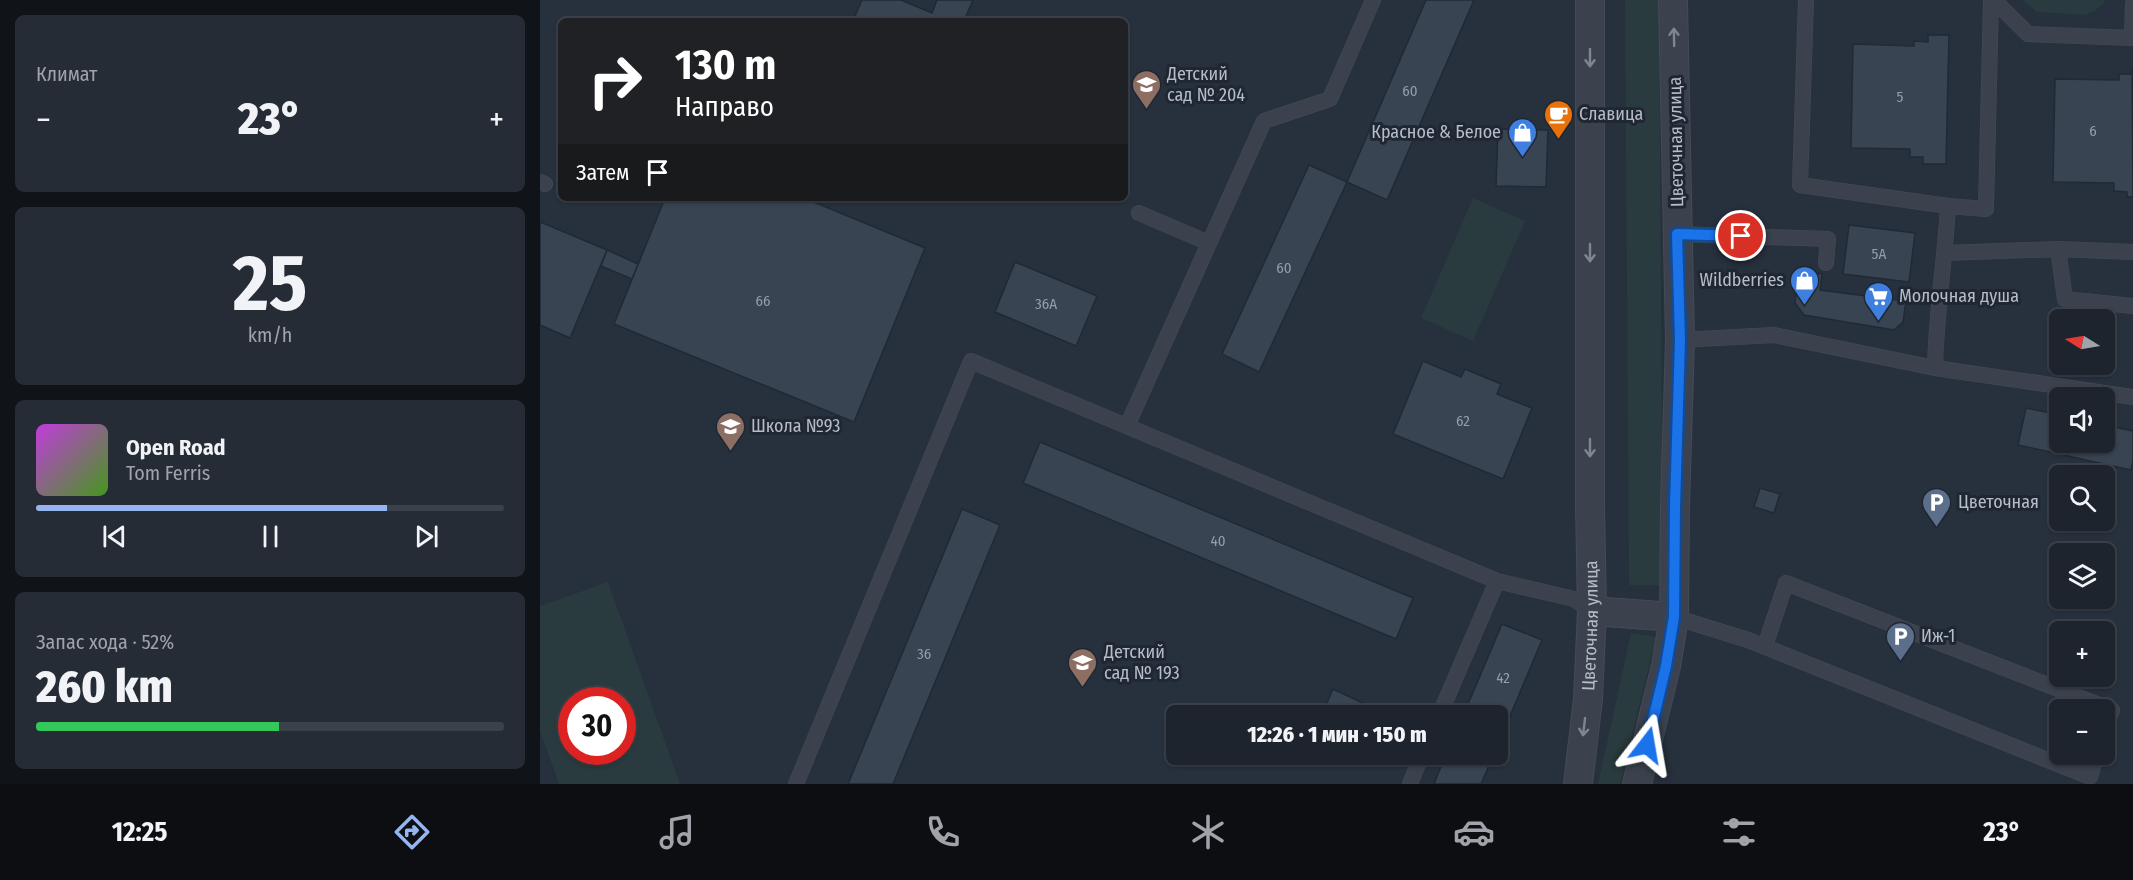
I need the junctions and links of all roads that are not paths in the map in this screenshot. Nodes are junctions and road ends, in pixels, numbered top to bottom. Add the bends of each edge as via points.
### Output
1 (1373, 0) edge
2 (1590, 0) edge
3 (1673, 0) edge
4 (1806, 0) edge
5 (1992, 0) edge
6 (2133, 4) edge
7 (2133, 38) edge
8 (1948, 206) junction
9 (1139, 213) dead end
10 (1677, 234) junction
11 (1209, 243) junction
12 (2058, 249) junction
13 (2133, 252) edge
14 (1945, 253) junction
15 (1826, 263) dead end
16 (2133, 306) edge
17 (1680, 340) junction
18 (1935, 368) junction
19 (2133, 397) edge
20 (1127, 426) junction
21 (1497, 581) junction
22 (1592, 611) junction
23 (1674, 617) junction
24 (1765, 646) junction
25 (2084, 699) edge
26 (1444, 705) edge
27 (2049, 760) edge
28 (1418, 765) edge
29 (2060, 765) edge
30 (2094, 765) edge
31 (796, 784) edge
32 (1410, 784) edge
33 (1578, 784) edge
34 (1637, 784) edge

1 - 11 lane via 1330,99 1264,121
2 -> 22 street, Цветочная улица
10 -> 3 street, Цветочная улица
4 - 8 lane via 1800,185
5 - 7 lane via 2028,34
5 - 8 lane via 1986,209
6 - 7 lane
8 - 14 lane
9 - 11 lane
10 - 15 lane via 1828,239
10 - 17 street, Цветочная улица
11 - 20 lane
12 - 13 lane
12 - 14 lane
12 - 16 lane via 2065,299
14 - 18 lane
17 - 18 lane via 1774,335
17 - 23 street, Цветочная улица
18 - 19 lane
20 - 21 lane
20 - 31 lane via 971,361
21 - 22 lane via 1574,599
21 - 26 lane
22 - 23 street
22 -> 33 street, Цветочная улица via 1588,699
23 - 24 lane
23 - 34 street, Цветочная улица
24 - 25 lane via 1786,583
24 - 27 lane
28 - 32 lane
29 - 30 lane via 2090,777

